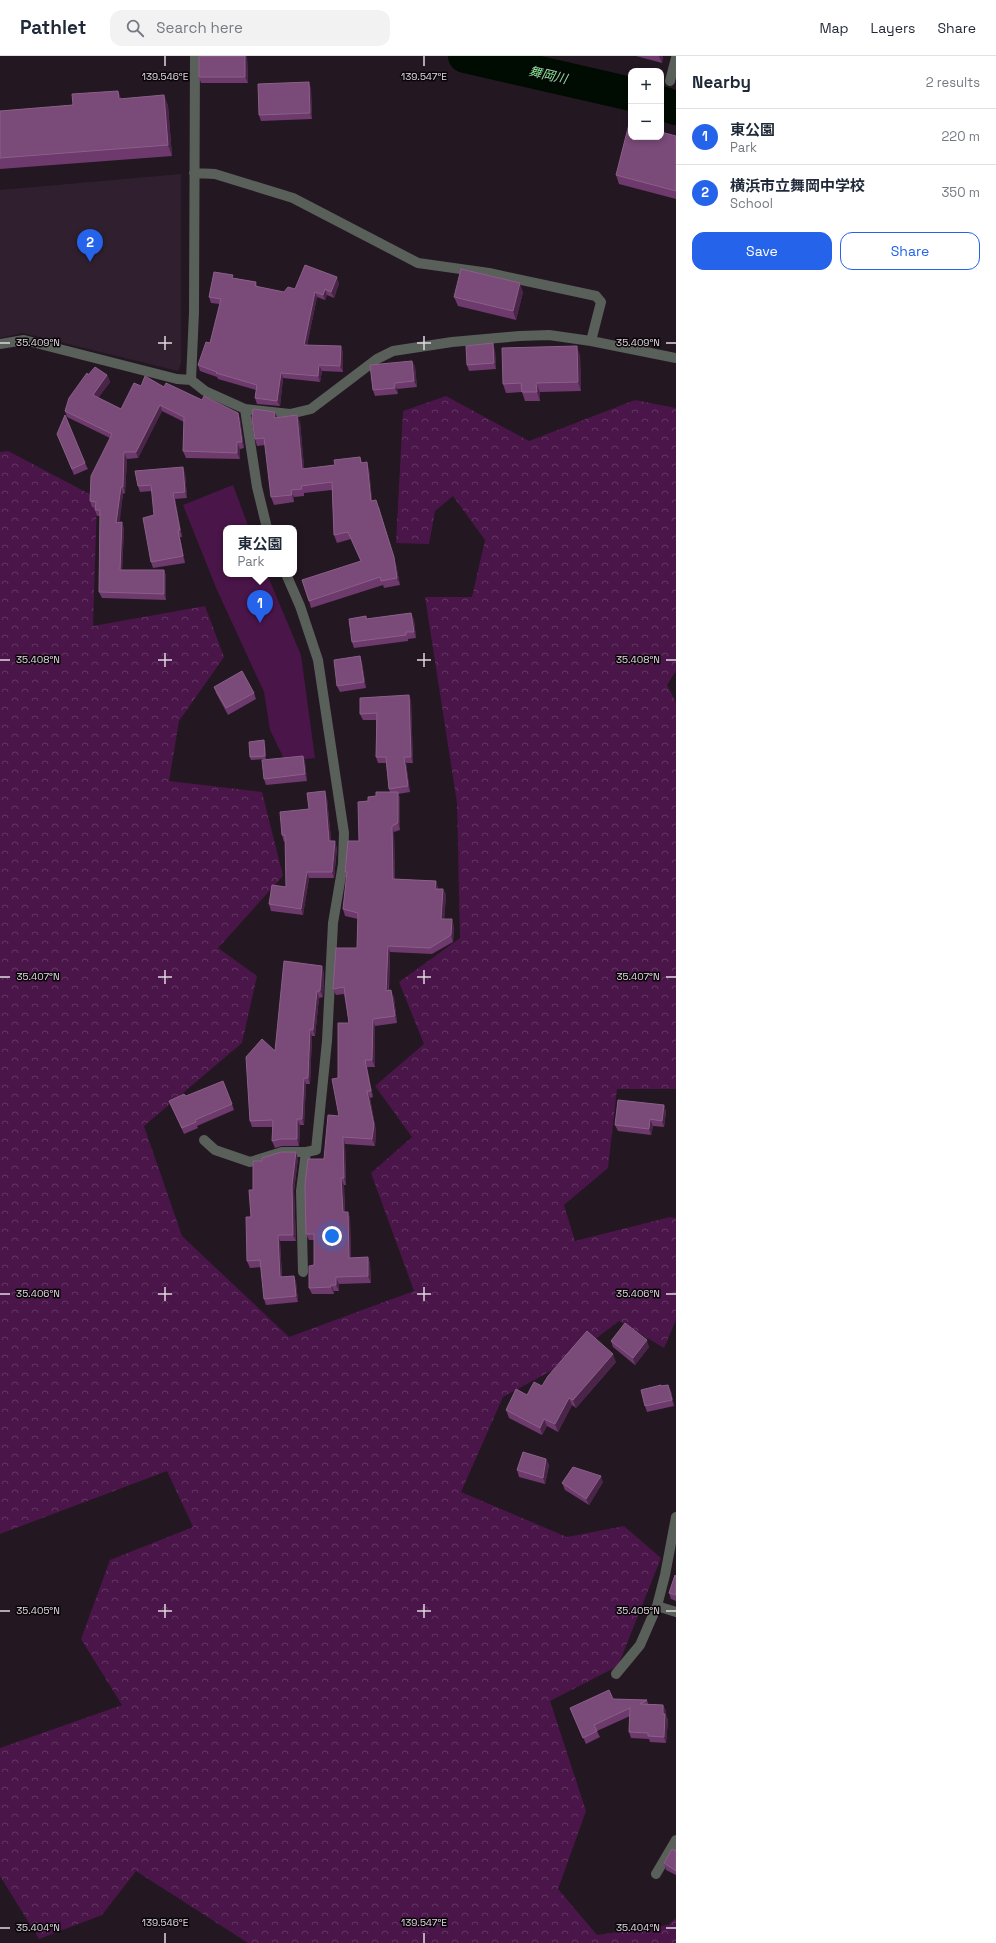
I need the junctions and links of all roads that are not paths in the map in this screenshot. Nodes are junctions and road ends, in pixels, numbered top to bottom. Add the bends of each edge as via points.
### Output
1 (195, 56) edge
2 (676, 58) edge
3 (670, 81) dead end
4 (194, 173) junction
5 (591, 341) junction
6 (0, 344) edge
7 (676, 358) edge
8 (191, 380) junction
9 (245, 409) junction
10 (267, 525) edge
11 (287, 577) edge
12 (204, 1140) dead end
13 (306, 1152) junction
14 (303, 1272) dead end
15 (676, 1517) edge
16 (657, 1606) junction
17 (676, 1612) edge
18 (616, 1674) dead end
19 (676, 1840) edge
20 (656, 1874) dead end

1 - 4 street
2 - 3 street
4 - 5 street via 215,174 293,198 418,263 489,273 596,296 601,302
4 - 8 street via 194,312
5 - 7 street
5 - 9 street via 549,335 520,336 452,342 393,351 377,359 311,409 290,414
6 - 8 street via 24,340 177,379
8 - 9 street via 205,391
9 - 10 street via 257,488
11 - 13 street via 318,660 344,833 343,864 333,923 327,1041 316,1150
12 - 13 street via 215,1150 250,1162 282,1152
13 - 14 street via 301,1191
15 - 16 street via 666,1576
16 - 17 street
16 - 18 street via 640,1645
19 - 20 street

